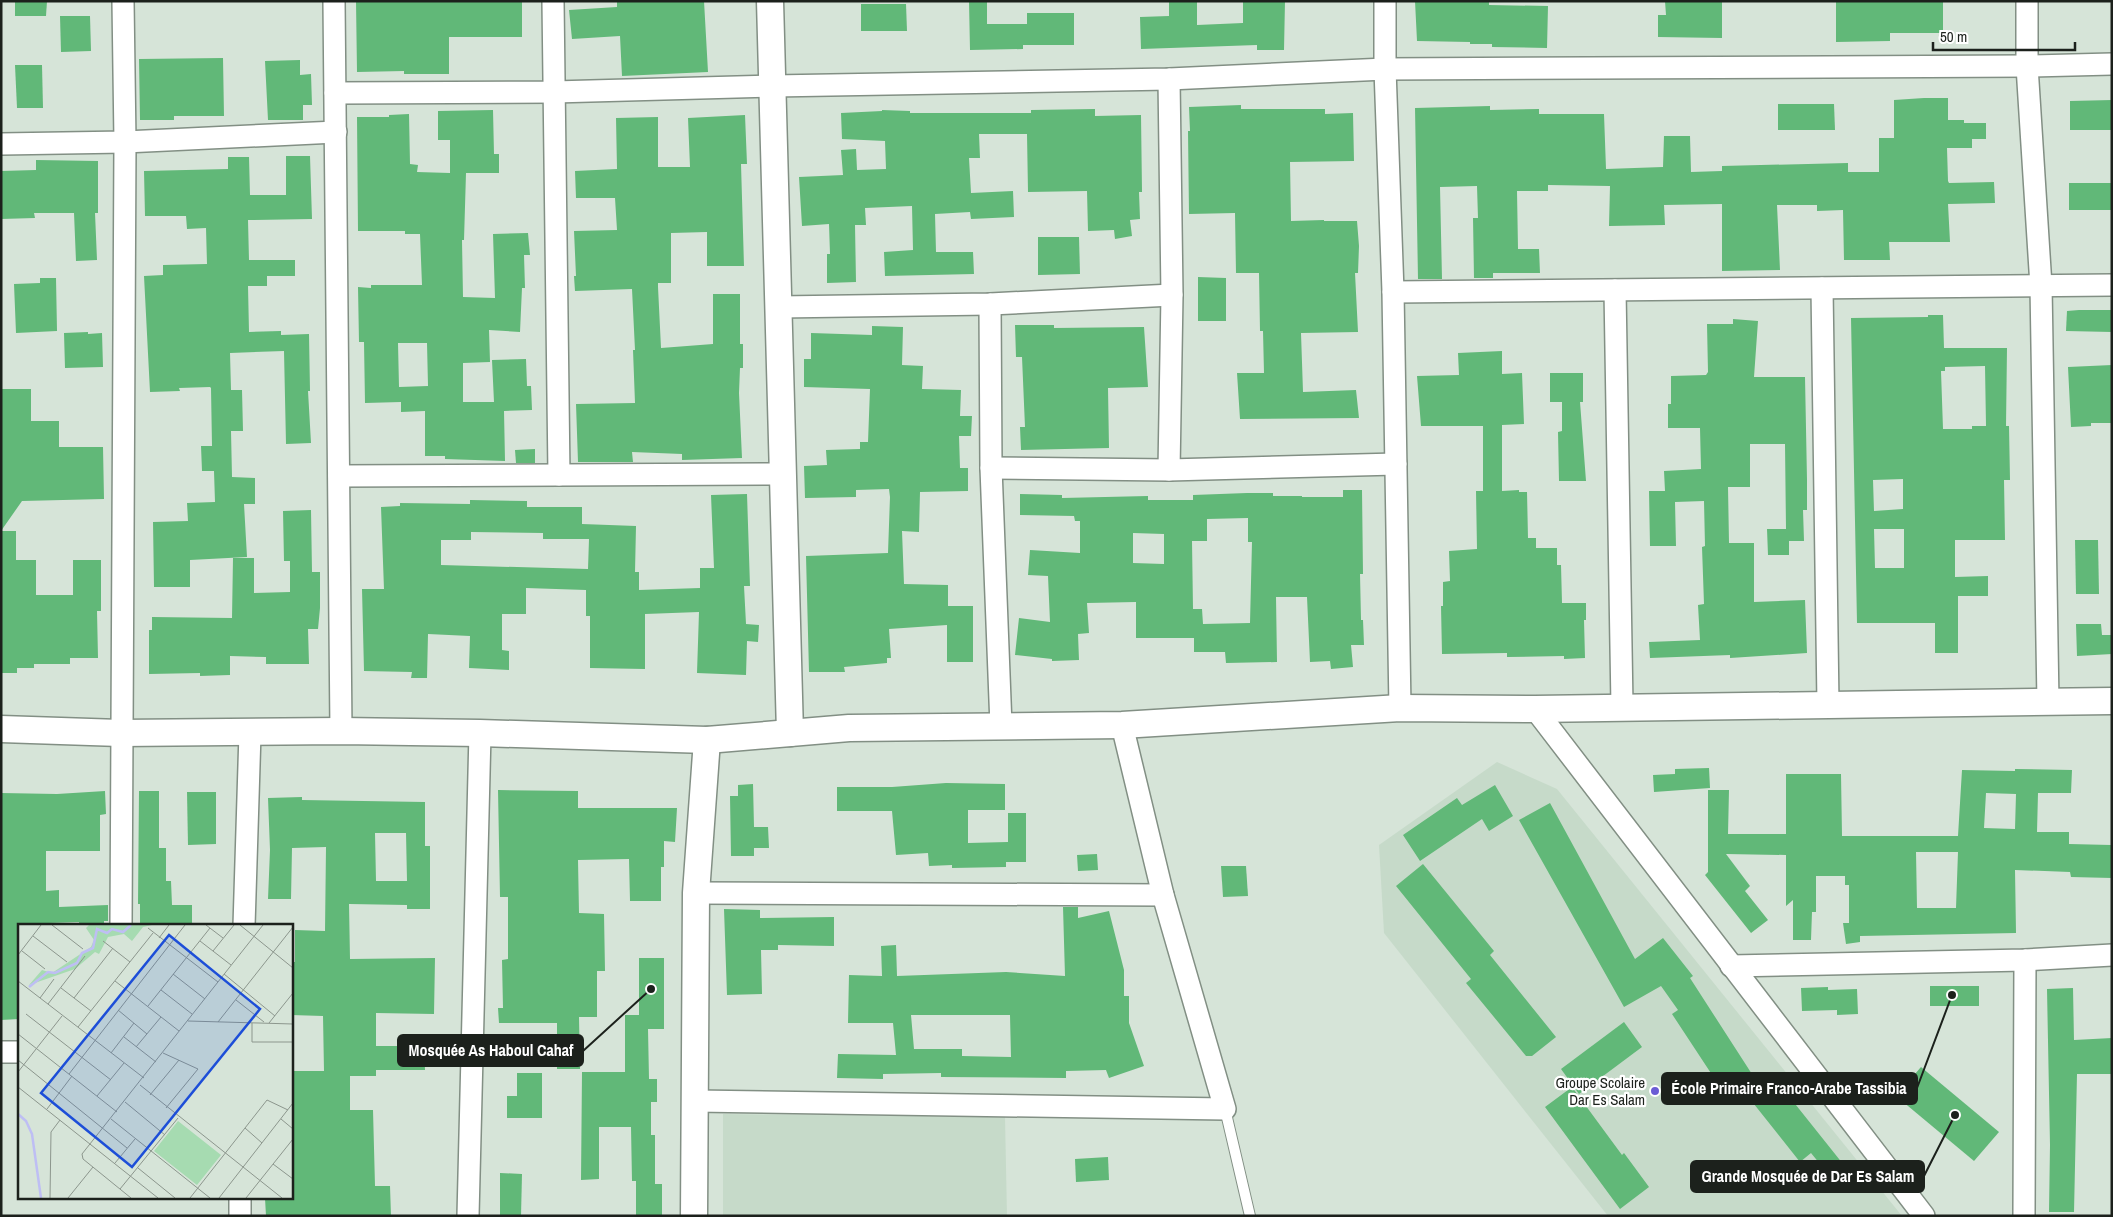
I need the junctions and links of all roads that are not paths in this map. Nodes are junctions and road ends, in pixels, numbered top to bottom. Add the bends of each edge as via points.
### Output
1 (123, 1) edge
2 (334, 1) edge
3 (554, 1) edge
4 (770, 1) edge
5 (1386, 1) edge
6 (2027, 1) edge
7 (2112, 64) edge
8 (2027, 66) junction
9 (1385, 69) junction
10 (1169, 79) junction
11 (772, 86) junction
12 (554, 92) junction
13 (335, 93) junction
14 (336, 132) junction
15 (124, 142) junction
16 (1, 144) edge
17 (2112, 285) edge
18 (2041, 286) junction
19 (1822, 288) junction
20 (1615, 290) junction
21 (1393, 292) junction
22 (1172, 295) junction
23 (990, 304) junction
24 (778, 308) junction
25 (1396, 464) junction
26 (992, 468) junction
27 (1169, 470) junction
28 (783, 474) junction
29 (558, 475) junction
30 (339, 476) junction
31 (2112, 701) edge
32 (2048, 702) junction
33 (1828, 704) junction
34 (1622, 706) junction
35 (1400, 708) junction
36 (1535, 708) junction
37 (1122, 725) junction
38 (1001, 726) junction
39 (1, 729) edge
40 (342, 731) junction
41 (120, 733) junction
42 (250, 733) junction
43 (480, 733) junction
44 (790, 733) junction
45 (706, 740) junction
46 (696, 893) junction
47 (1163, 895) junction
48 (120, 924) edge
49 (244, 924) edge
50 (2112, 954) edge
51 (2025, 960) junction
52 (1731, 966) junction
53 (1, 1052) edge
54 (18, 1052) edge
55 (695, 1101) junction
56 (1225, 1109) junction
57 (240, 1200) edge
58 (240, 1216) edge
59 (468, 1216) edge
60 (694, 1216) edge
61 (1250, 1216) edge
62 (1924, 1216) edge
63 (2024, 1216) edge

1 - 15 street
2 - 13 street
3 - 12 street
4 - 11 street
5 - 9 street
6 - 8 street
7 - 8 street
8 - 9 street
8 - 18 street
9 - 10 street
9 - 21 street
10 - 11 street
10 - 22 street
11 - 12 street
11 - 24 street
12 - 13 street
12 - 29 street
13 - 14 street
14 - 15 street
14 - 30 street
15 - 16 street
15 - 41 street
17 - 18 street
18 - 19 street
18 - 32 street
19 - 20 street
19 - 33 street
20 - 21 street
20 - 34 street
21 - 25 street
22 - 23 street
22 - 27 street
23 - 24 street
23 - 26 street
24 - 28 street
25 - 27 street
25 - 35 street
26 - 27 street
26 - 38 street
28 - 29 street
28 - 44 street
29 - 30 street
30 - 40 street
31 - 32 street
32 - 33 street
33 - 34 street
34 - 36 street
35 - 36 street
35 - 37 street
36 - 52 street
37 - 38 street
37 - 47 street
38 - 44 street via 849,728
39 - 41 street
40 - 42 street
40 - 43 street
41 - 42 street
41 - 48 street
42 - 49 street
43 - 45 street
43 - 59 street
44 - 45 street
45 - 46 street
46 - 47 street
46 - 55 street
47 - 56 street
50 - 51 street
51 - 52 street
51 - 63 street
52 - 62 street
53 - 54 street
55 - 56 street
55 - 60 street
56 - 61 lane
57 - 58 street

